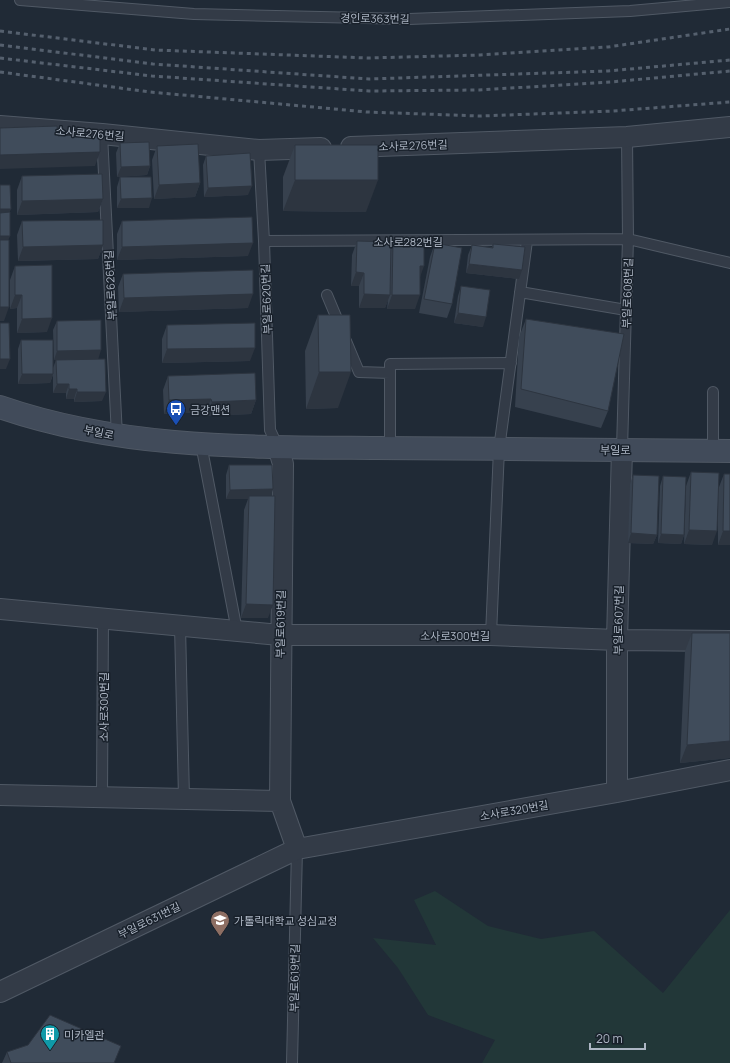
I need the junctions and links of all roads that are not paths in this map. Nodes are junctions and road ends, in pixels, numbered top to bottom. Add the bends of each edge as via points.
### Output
1 (20, 0) edge
2 (730, 2) edge
3 (0, 126) edge
4 (730, 127) edge
5 (102, 134) junction
6 (627, 137) junction
7 (259, 150) junction
8 (628, 239) junction
9 (527, 241) junction
10 (264, 242) junction
11 (730, 263) edge
12 (520, 292) junction
13 (327, 295) dead end
14 (626, 310) junction
15 (511, 363) junction
16 (390, 373) junction
17 (713, 392) dead end
18 (0, 407) edge
19 (117, 436) junction
20 (202, 444) junction
21 (278, 447) junction
22 (390, 448) junction
23 (499, 449) junction
24 (622, 449) junction
25 (722, 451) edge
26 (0, 609) edge
27 (103, 619) junction
28 (180, 626) junction
29 (237, 631) junction
30 (280, 635) junction
31 (491, 635) junction
32 (617, 640) junction
33 (730, 642) edge
34 (730, 770) edge
35 (617, 792) junction
36 (0, 795) edge
37 (102, 796) junction
38 (184, 798) junction
39 (280, 801) junction
40 (297, 849) junction
41 (0, 992) edge
42 (292, 1063) edge

1 - 2 lane, 경인로363번길 via 194,14 409,18 630,11
3 - 5 street, 소사로276번길
4 - 6 street, 소사로276번길
5 - 7 street, 소사로276번길
5 - 19 lane, 부일로626번길
6 - 7 street, 소사로276번길
6 - 8 lane, 부일로608번길
7 - 10 lane, 부일로620번길
8 - 9 lane, 소사로282번길
8 - 11 lane, 소사로282번길
8 - 14 lane, 부일로608번길
9 - 10 lane, 소사로282번길
9 - 12 lane
10 - 21 lane, 부일로620번길 via 270,430
12 - 14 lane
12 - 15 lane
13 - 16 lane via 359,372
14 - 24 lane, 부일로608번길
15 - 16 lane via 390,364
15 - 23 lane
16 - 22 lane
17 - 25 lane
18 - 19 street, 부일로 via 26,416
19 - 20 street, 부일로
20 - 21 street, 부일로
20 - 29 lane
21 - 22 street, 부일로
21 - 30 street, 부일로619번길 via 283,464
22 - 23 street, 부일로
23 - 24 street, 부일로
23 - 31 lane
24 - 25 street, 부일로
24 - 32 street, 부일로607번길
26 - 27 street, 소사로300번길
27 - 28 street, 소사로300번길
27 - 37 lane, 소사로300번길
28 - 29 street, 소사로300번길
28 - 38 lane
29 - 30 street, 소사로300번길
30 - 31 street, 소사로300번길
30 - 39 street, 부일로619번길
31 - 32 street, 소사로300번길
32 - 33 street, 소사로300번길
32 - 35 street, 부일로607번길
34 - 35 street, 소사로320번길
35 - 40 street, 소사로320번길
36 - 37 street
37 - 38 street
38 - 39 street
39 - 40 street, 부일로619번길
40 - 41 street, 부일로631번길
40 - 42 lane, 부일로619번길

